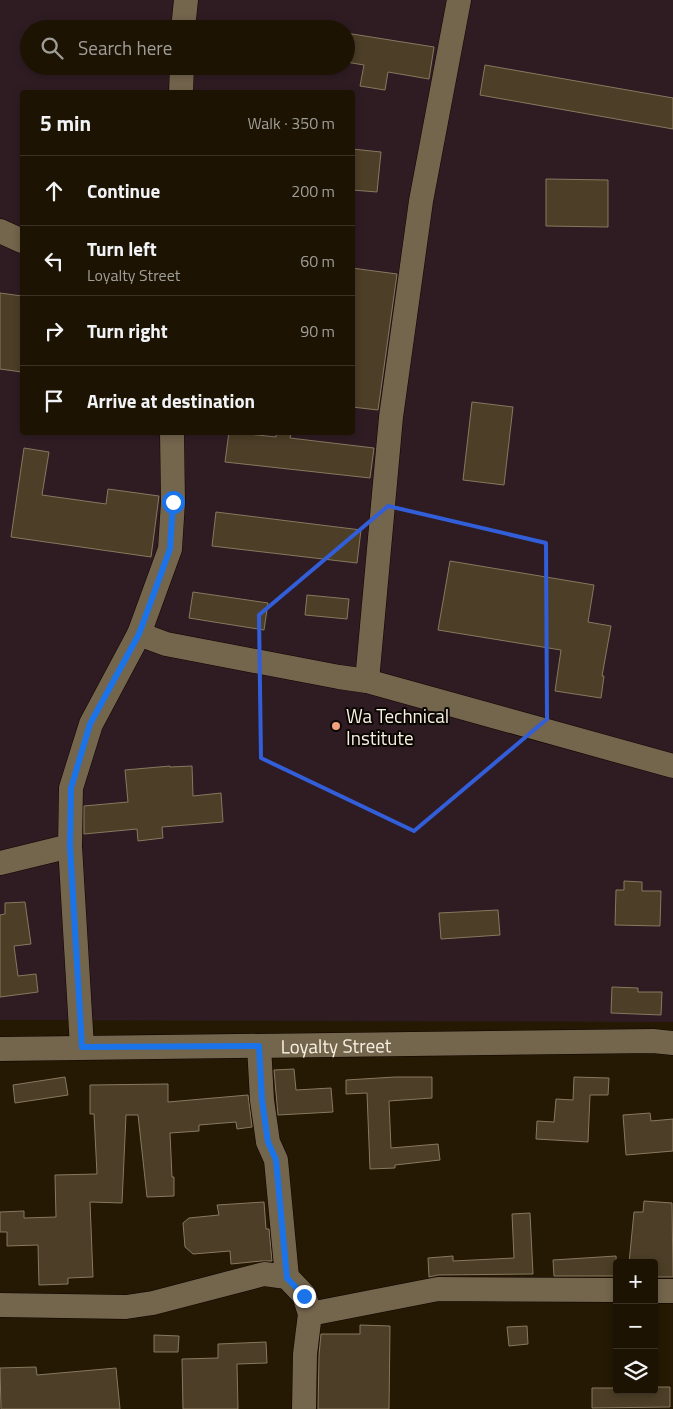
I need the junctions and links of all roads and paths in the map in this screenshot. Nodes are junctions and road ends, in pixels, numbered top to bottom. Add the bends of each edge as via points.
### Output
1 (186, 0) edge
2 (460, 0) edge
3 (184, 20) edge
4 (182, 75) edge
5 (181, 90) edge
6 (0, 231) edge
7 (20, 240) edge
8 (172, 435) edge
9 (139, 634) junction
10 (367, 681) junction
11 (673, 766) edge
12 (70, 846) junction
13 (0, 863) edge
14 (673, 1043) edge
15 (259, 1046) junction
16 (82, 1047) junction
17 (0, 1049) edge
18 (287, 1278) junction
19 (613, 1290) edge
20 (658, 1291) edge
21 (673, 1291) edge
22 (0, 1305) edge
23 (310, 1314) junction
24 (304, 1409) edge

1 - 3 street
2 - 10 street via 421,201 391,417
4 - 5 street
6 - 7 street
8 - 9 street via 170,549
9 - 10 street via 166,644
9 - 12 street via 90,724 71,788
10 - 11 street
12 - 13 street
12 - 16 street
14 - 15 street, Loyalty Street
15 - 16 street, Loyalty Street
15 - 18 street via 262,1100 268,1142 276,1160
16 - 17 street, Loyalty Street
18 - 22 street via 264,1274 126,1307
18 - 23 street via 304,1296
19 - 23 street via 438,1289
20 - 21 street
23 - 24 street

